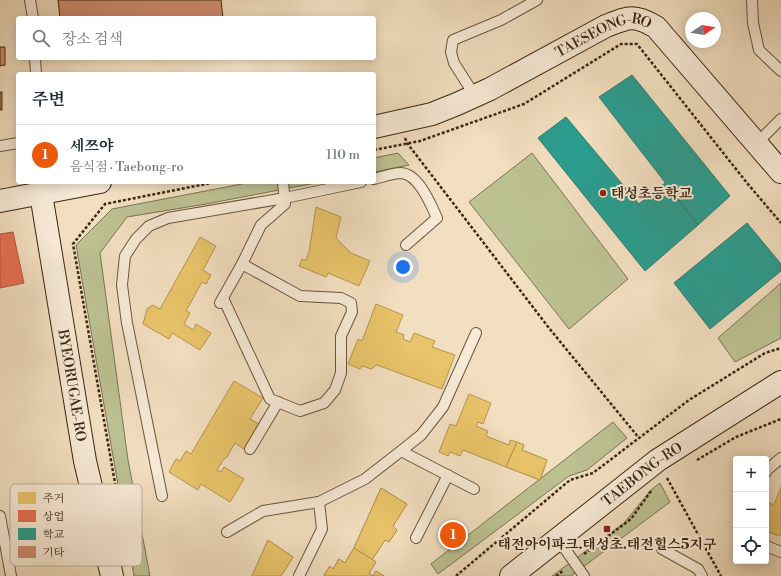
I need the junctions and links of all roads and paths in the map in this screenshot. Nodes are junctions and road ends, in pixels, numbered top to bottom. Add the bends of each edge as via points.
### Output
1 (30, 0) edge
2 (537, 0) edge
3 (752, 0) edge
4 (34, 16) edge
5 (35, 60) edge
6 (781, 71) edge
7 (36, 72) edge
8 (475, 96) junction
9 (781, 119) edge
10 (400, 122) junction
11 (376, 127) edge
12 (16, 143) edge
13 (407, 143) junction
14 (757, 143) junction
15 (0, 146) edge
16 (376, 150) edge
17 (781, 172) edge
18 (376, 179) edge
19 (90, 184) edge
20 (206, 184) edge
21 (283, 184) edge
22 (352, 184) edge
23 (41, 194) junction
24 (285, 198) junction
25 (0, 201) edge
26 (781, 223) edge
27 (406, 245) dead end
28 (242, 264) junction
29 (476, 333) dead end
30 (781, 348) edge
31 (781, 382) edge
32 (278, 402) junction
33 (781, 419) edge
34 (639, 438) junction
35 (250, 450) dead end
36 (401, 451) junction
37 (781, 458) edge
38 (691, 463) dead end
39 (769, 468) edge
40 (448, 476) junction
41 (667, 478) dead end
42 (91, 484) edge
43 (115, 484) edge
44 (474, 489) dead end
45 (653, 489) dead end
46 (162, 496) dead end
47 (319, 502) junction
48 (0, 516) edge
49 (227, 532) dead end
50 (416, 538) dead end
51 (558, 539) junction
52 (769, 547) edge
53 (662, 549) dead end
54 (781, 552) edge
55 (574, 562) junction
56 (110, 566) edge
57 (11, 576) edge
58 (112, 576) edge
59 (299, 576) edge
60 (456, 576) edge
61 (511, 576) edge
62 (556, 576) edge
63 (584, 576) edge
64 (702, 576) edge
65 (721, 576) edge

1 - 4 lane
2 - 8 lane via 501,20 453,40 451,52 454,63
3 - 6 lane via 753,23 759,50
5 - 7 lane
8 - 10 street, TAESEONG-RO via 432,114
8 - 14 street, TAESEONG-RO via 606,26 626,18 643,19 656,27
9 - 14 lane
10 - 11 street, TAESEONG-RO
10 - 13 path
12 - 15 lane
13 - 16 path
13 - 26 path via 420,141 524,104 621,44 637,44
13 - 34 path via 545,322
14 - 17 street, TAESEONG-RO
18 - 27 lane via 402,173 413,178 428,197 437,218
19 - 23 street
20 - 43 path via 105,204 73,244
21 - 24 lane
22 - 24 lane
23 - 25 street
23 - 42 street, BYEORUGAE-RO
24 - 28 lane via 285,204 261,224
24 - 46 lane via 168,218 149,226 136,239 126,256 122,285 127,322
28 - 32 lane via 221,302 270,399
28 - 32 lane via 300,296 341,298 351,303 352,312 341,336 341,373 335,390 324,403 300,411
29 - 36 lane via 443,407 421,435
30 - 34 path via 765,353 689,400
31 - 51 street, TAEBONG-RO via 658,460
32 - 35 lane
33 - 38 path via 736,437
34 - 60 path via 593,473 570,480
36 - 40 lane
36 - 47 lane via 366,479
37 - 39 lane
40 - 44 lane
40 - 50 lane
41 - 65 path
45 - 55 path via 631,519
47 - 49 lane via 263,511
47 - 59 lane via 322,529
48 - 57 lane
51 - 55 lane
51 - 61 street, TAEBONG-RO
52 - 54 lane
53 - 64 lane via 698,569
55 - 62 path
55 - 63 lane
56 - 58 street, BYEORUGAE-RO

